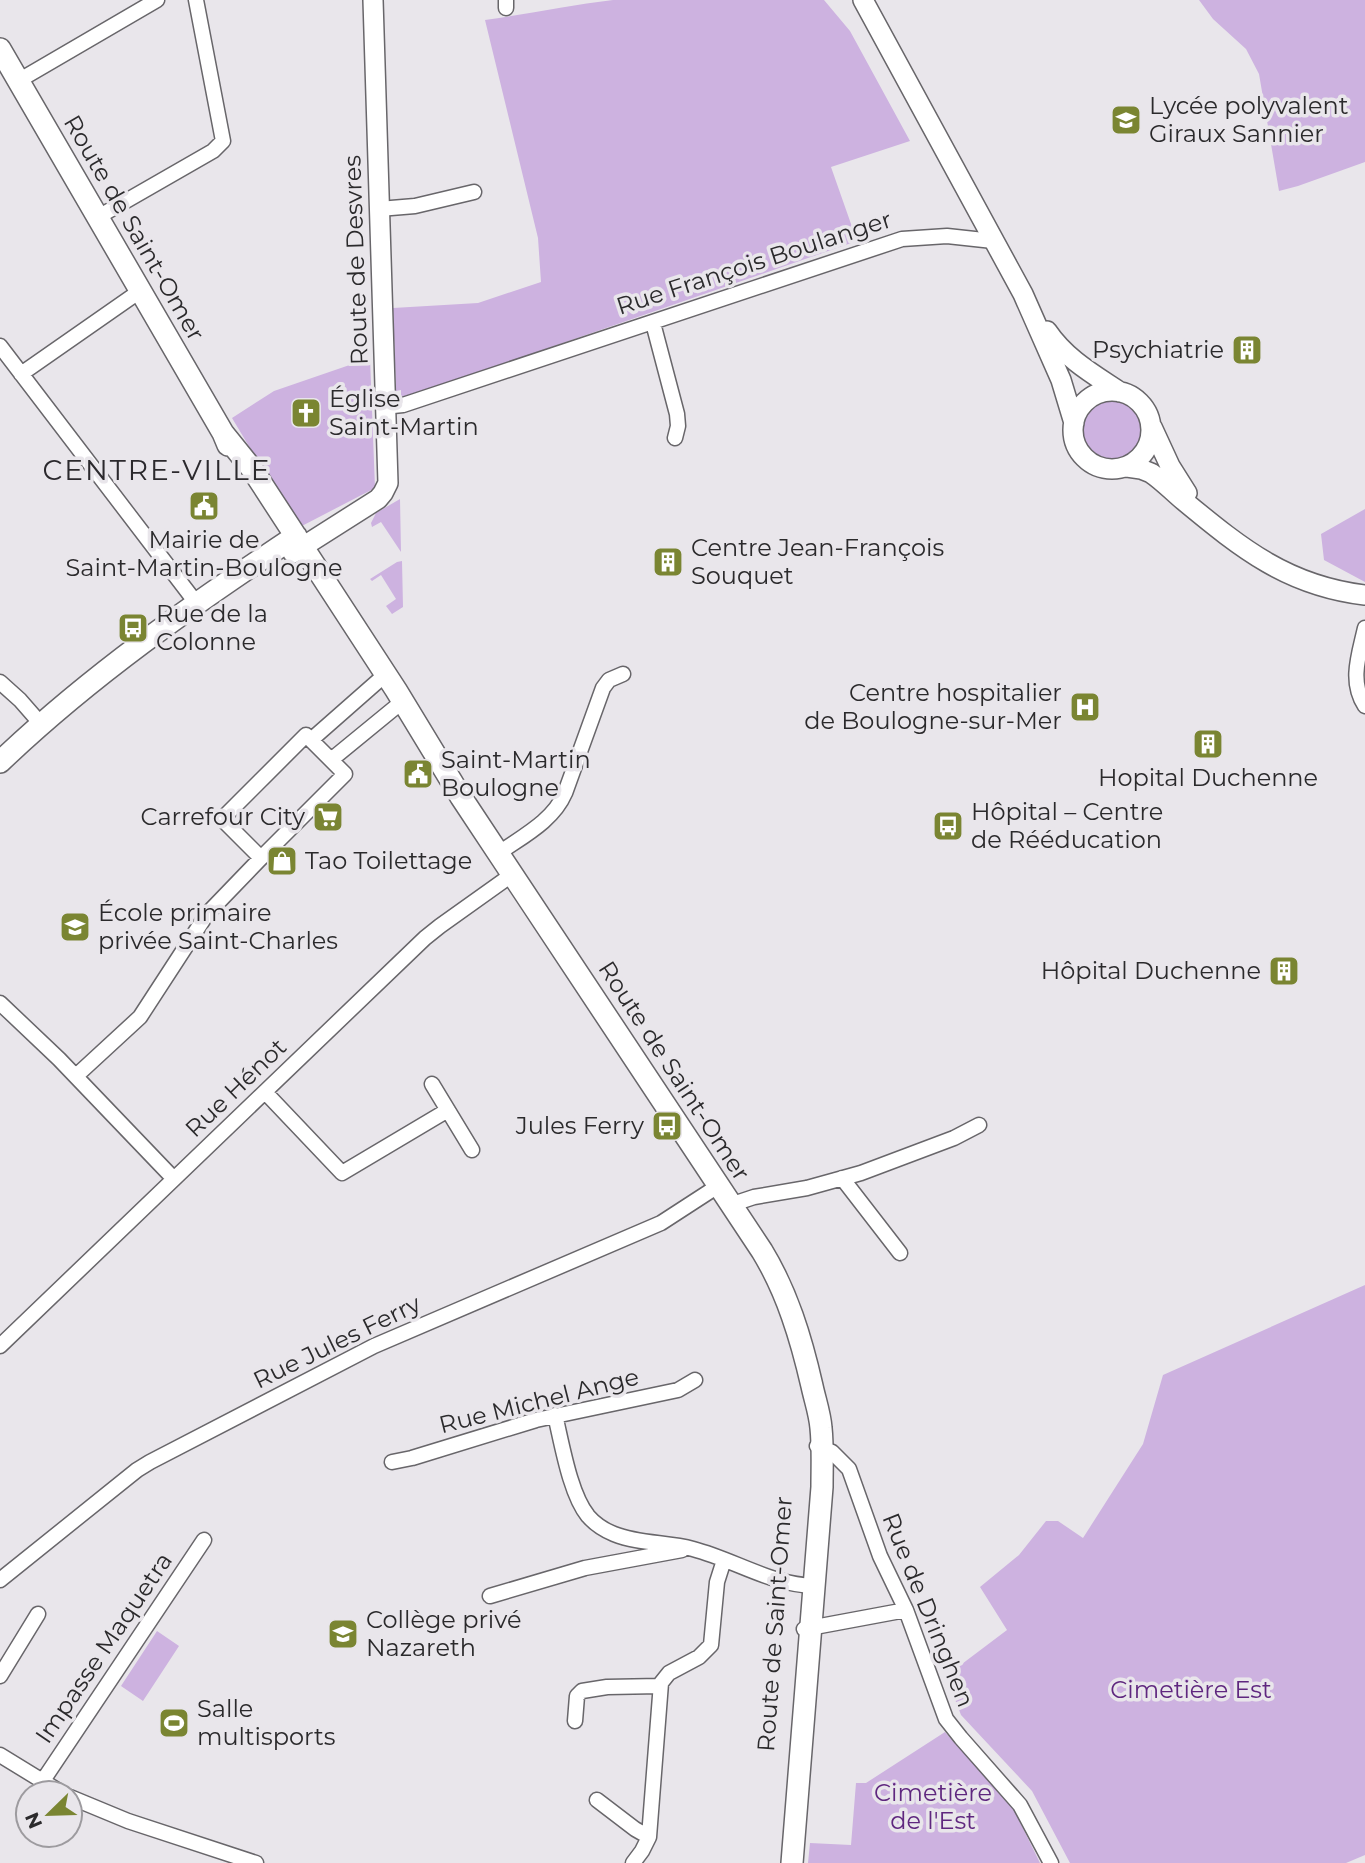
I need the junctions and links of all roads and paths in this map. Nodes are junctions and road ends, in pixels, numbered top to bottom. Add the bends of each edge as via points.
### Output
1 (157, 0) edge
2 (196, 0) edge
3 (373, 0) edge
4 (866, 3) edge
5 (0, 49) edge
6 (18, 81) junction
7 (474, 192) dead end
8 (379, 209) junction
9 (98, 217) junction
10 (993, 241) junction
11 (140, 291) junction
12 (1023, 294) junction
13 (653, 323) junction
14 (0, 346) edge
15 (21, 374) junction
16 (1121, 392) junction
17 (385, 400) junction
18 (1074, 423) junction
19 (1151, 424) junction
20 (675, 438) dead end
21 (1127, 467) junction
22 (1221, 530) junction
23 (294, 545) junction
24 (1365, 595) edge
25 (197, 604) junction
26 (1365, 628) edge
27 (623, 674) dead end
28 (381, 679) junction
29 (0, 682) edge
30 (398, 705) junction
31 (1365, 706) edge
32 (41, 724) junction
33 (312, 740) junction
34 (331, 760) junction
35 (0, 762) edge
36 (499, 853) junction
37 (261, 858) junction
38 (513, 874) junction
39 (0, 1003) edge
40 (76, 1076) junction
41 (432, 1084) dead end
42 (265, 1092) junction
43 (448, 1110) junction
44 (979, 1125) dead end
45 (472, 1150) dead end
46 (842, 1178) junction
47 (174, 1180) junction
48 (718, 1186) junction
49 (730, 1205) junction
50 (901, 1253) dead end
51 (0, 1346) edge
52 (695, 1380) dead end
53 (555, 1415) junction
54 (824, 1449) junction
55 (392, 1462) dead end
56 (204, 1540) dead end
57 (690, 1548) junction
58 (724, 1560) junction
59 (0, 1580) edge
60 (809, 1585) junction
61 (490, 1596) dead end
62 (906, 1610) junction
63 (38, 1614) dead end
64 (806, 1629) junction
65 (0, 1676) edge
66 (660, 1686) junction
67 (575, 1721) dead end
68 (0, 1755) edge
69 (37, 1779) edge
70 (44, 1779) edge
71 (597, 1801) dead end
72 (84, 1803) edge
73 (649, 1837) junction
74 (256, 1863) edge
75 (633, 1863) edge
76 (784, 1863) edge
77 (792, 1863) edge
78 (1051, 1863) edge

1 - 6 street
2 - 9 street via 223,141
3 - 8 street, Route de Desvres
4 - 10 street
5 - 6 main road, Route de Saint-Omer
6 - 9 main road, Route de Saint-Omer
7 - 8 street
8 - 17 street, Route de Desvres
9 - 11 main road, Route de Saint-Omer
10 - 12 street
10 - 13 street, Rue François Boulanger via 947,236 902,239
11 - 15 street
11 - 23 main road, Route de Saint-Omer via 223,433 240,471
12 - 16 street via 1063,351
12 - 18 street via 1061,380
13 - 17 street, Rue François Boulanger via 403,405 393,406
13 - 20 street via 677,414
14 - 15 street
15 - 25 street
16 - 18 street via 1093,397 1082,406
16 - 19 street via 1139,402
17 - 23 street, Route de Desvres via 386,489 378,499
18 - 21 street via 1075,443 1087,460 1104,469
19 - 21 street via 1147,448
19 - 22 street via 1176,477
21 - 22 street via 1151,472
22 - 24 street via 1259,559 1292,576
23 - 25 main road
23 - 28 main road, Route de Saint-Omer
25 - 32 main road via 119,659
26 - 31 street via 1356,671 1356,686
27 - 36 street via 603,688 558,807
28 - 30 main road, Route de Saint-Omer
28 - 33 street
29 - 32 street
30 - 34 street
30 - 36 main road, Route de Saint-Omer
32 - 35 main road
33 - 34 street
33 - 37 street via 306,735 222,819
34 - 37 street via 345,774
36 - 38 main road, Route de Saint-Omer
37 - 40 street via 207,914 140,1017
38 - 42 street, Rue Hénot via 432,932
38 - 48 main road, Route de Saint-Omer
39 - 40 street
40 - 47 street
41 - 43 street
42 - 43 street via 342,1173
42 - 47 street, Rue Hénot
43 - 45 street
44 - 46 street via 892,1163
46 - 49 street
46 - 50 street
47 - 51 street, Rue Hénot
48 - 49 main road, Route de Saint-Omer
48 - 59 street, Rue Jules Ferry via 661,1223 374,1346 150,1462
49 - 54 main road, Route de Saint-Omer via 766,1259 802,1341
52 - 53 street, Rue Michel Ange via 672,1391
53 - 55 street, Rue Michel Ange
53 - 57 street via 577,1497 592,1520 618,1536
54 - 60 main road, Route de Saint-Omer via 815,1462 809,1511
54 - 62 street, Rue de Dringhen via 849,1469 880,1556
56 - 70 street, Impasse Maquetra
57 - 58 street
57 - 61 street via 585,1569
58 - 60 street via 773,1579
58 - 66 street via 711,1645 669,1673
60 - 64 main road, Route de Saint-Omer
62 - 64 street
62 - 78 street, Rue de Dringhen via 946,1719 1020,1805
63 - 65 street
64 - 76 main road, Route de Saint-Omer
64 - 77 main road
66 - 67 street via 582,1690 577,1696
66 - 73 street
68 - 69 street
71 - 73 street
72 - 74 street
73 - 75 street

